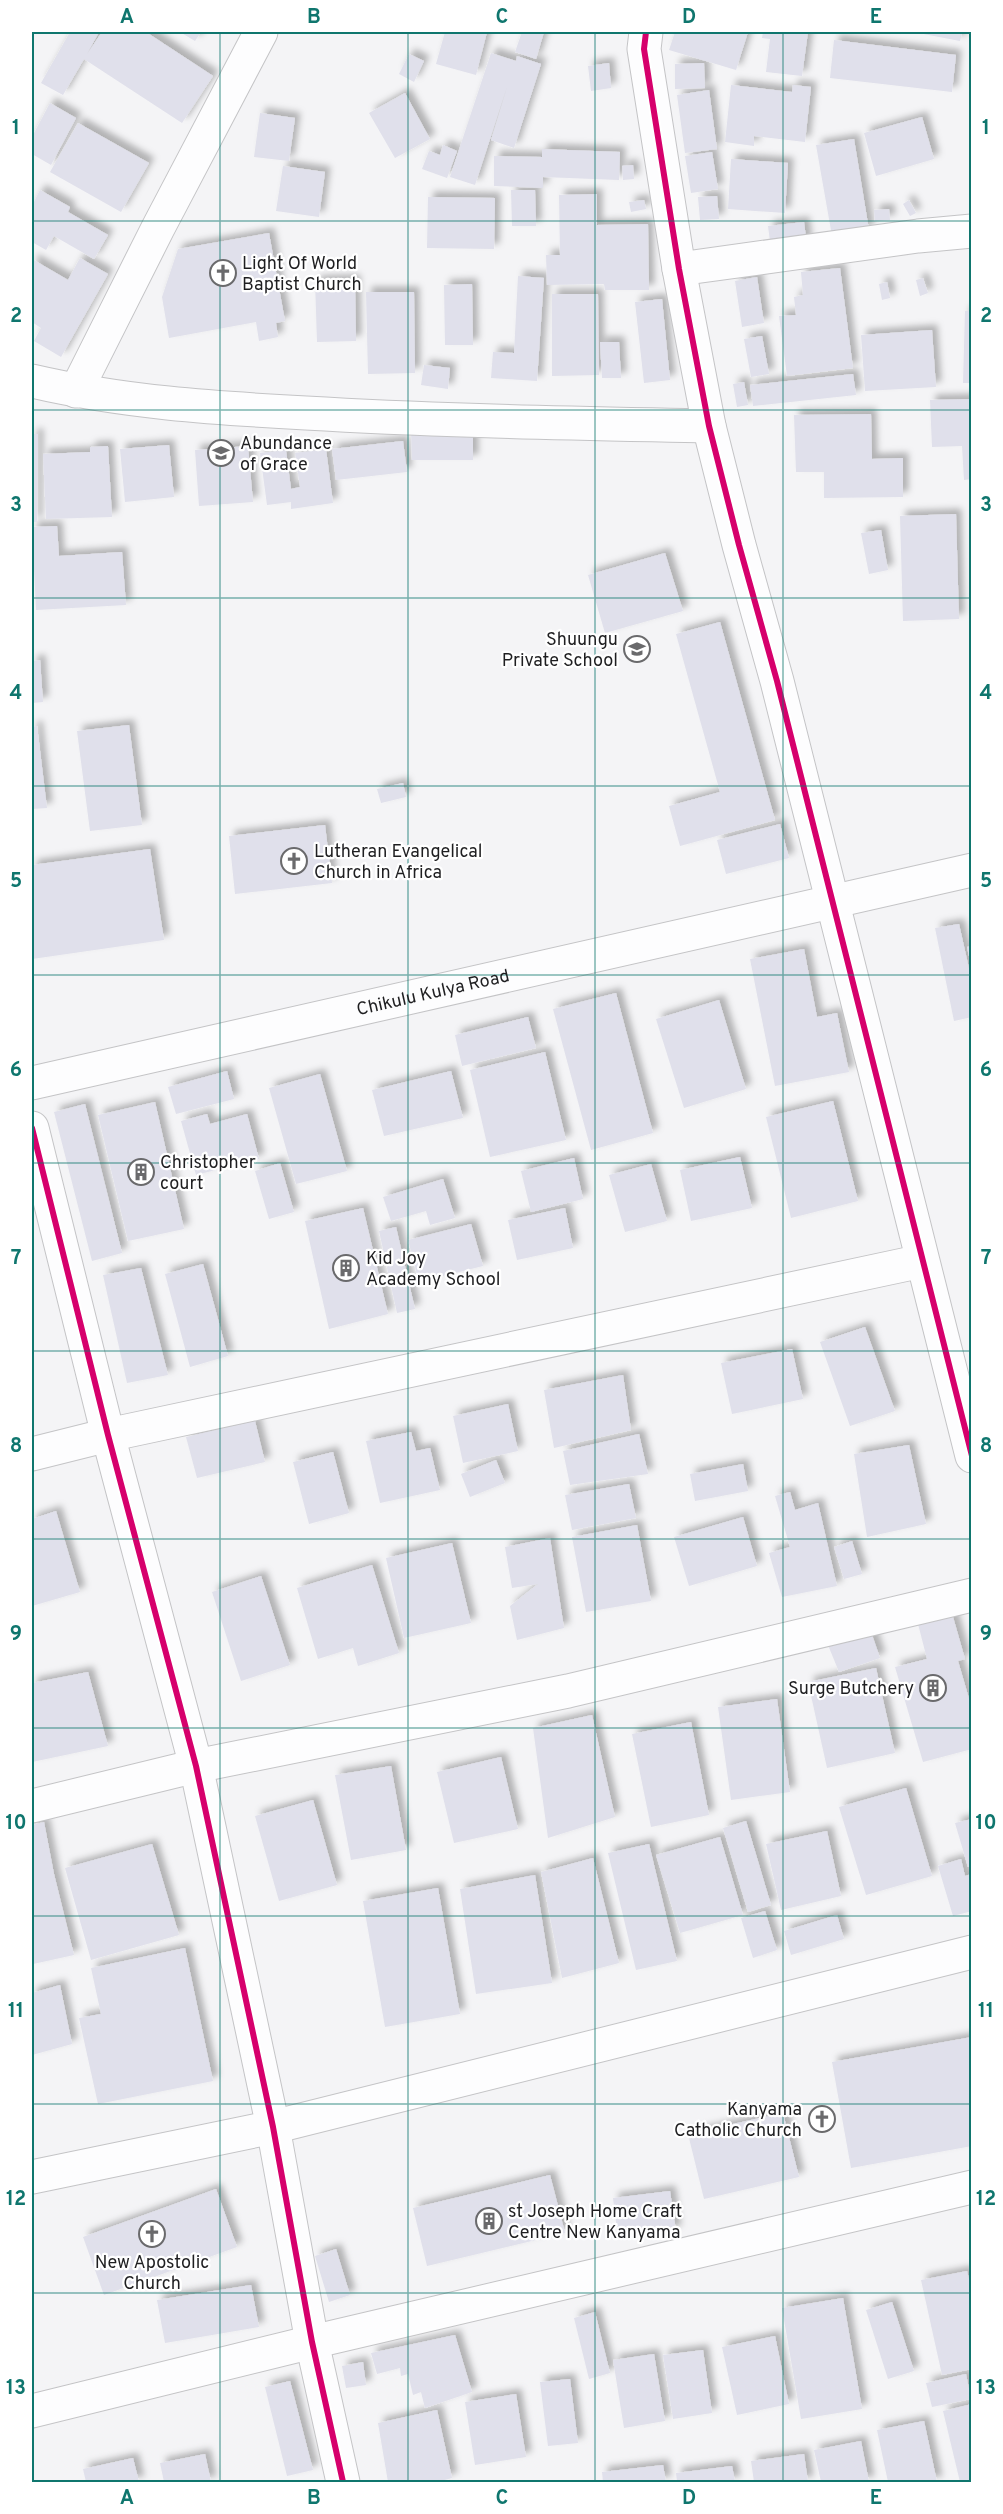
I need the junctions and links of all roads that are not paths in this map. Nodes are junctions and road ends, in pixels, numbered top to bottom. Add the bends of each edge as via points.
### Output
1 (261, 32) edge
2 (646, 32) edge
3 (972, 231) edge
4 (680, 268) junction
5 (32, 381) edge
6 (76, 391) junction
7 (709, 426) junction
8 (972, 870) edge
9 (833, 902) junction
10 (32, 1083) edge
11 (32, 1128) edge
12 (922, 1261) junction
13 (108, 1435) junction
14 (32, 1454) edge
15 (972, 1456) edge
16 (972, 1595) edge
17 (196, 1766) junction
18 (32, 1806) edge
19 (972, 1952) edge
20 (273, 2127) junction
21 (32, 2177) edge
22 (972, 2187) edge
23 (312, 2342) junction
24 (32, 2411) edge
25 (343, 2482) edge

1 - 6 street
2 - 4 street via 644,49
3 - 4 street
4 - 7 street
5 - 6 street
6 - 7 street via 217,408 390,418
7 - 9 street
8 - 9 street, Chikulu Kulya Road
9 - 10 street, Chikulu Kulya Road
9 - 12 street
11 - 13 street
12 - 13 street
12 - 15 street
13 - 14 street
13 - 17 street
16 - 17 street via 568,1691
17 - 18 street
17 - 20 street
19 - 20 street
20 - 21 street
20 - 23 street
22 - 23 street
23 - 24 street
23 - 25 street

